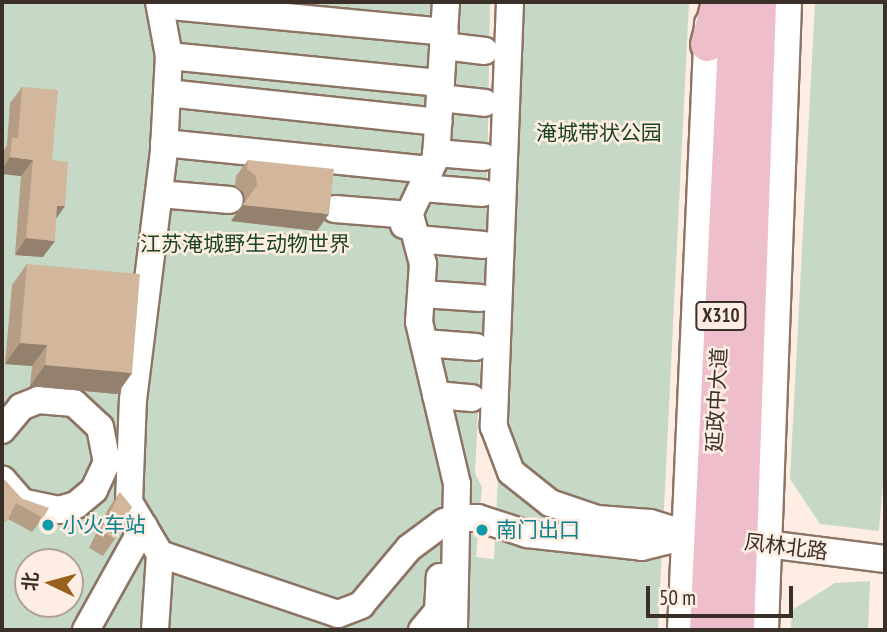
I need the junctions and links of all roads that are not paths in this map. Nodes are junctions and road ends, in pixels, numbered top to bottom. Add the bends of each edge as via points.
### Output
1 (446, 2) edge
2 (510, 2) edge
3 (709, 2) edge
4 (718, 2) edge
5 (736, 2) edge
6 (759, 2) edge
7 (788, 2) edge
8 (160, 3) edge
9 (444, 39) junction
10 (707, 44) junction
11 (485, 51) dead end
12 (169, 56) junction
13 (167, 93) junction
14 (440, 101) junction
15 (485, 103) dead end
16 (164, 143) junction
17 (484, 157) dead end
18 (430, 170) junction
19 (482, 193) dead end
20 (159, 194) junction
21 (230, 200) dead end
22 (335, 209) dead end
23 (410, 227) junction
24 (484, 245) dead end
25 (423, 294) junction
26 (481, 298) dead end
27 (424, 343) junction
28 (476, 347) dead end
29 (436, 395) junction
30 (472, 398) dead end
31 (2, 429) edge
32 (2, 479) edge
33 (94, 490) junction
34 (129, 502) junction
35 (459, 518) junction
36 (144, 526) junction
37 (727, 541) junction
38 (160, 554) junction
39 (885, 559) edge
40 (86, 630) edge
41 (156, 630) edge
42 (422, 630) edge
43 (454, 630) edge
44 (681, 630) edge
45 (706, 630) edge
46 (737, 630) edge
47 (765, 630) edge

1 - 9 street
2 - 37 street via 494,427 512,472 550,503 597,519 650,523
3 - 10 street
4 - 10 main road
5 - 37 main road, 延政中大道 / X310
6 - 37 main road, 延政中大道 / X310
7 - 37 street
8 - 9 street
8 - 12 street
9 - 11 street
9 - 14 street
10 - 37 street
12 - 13 street
12 - 14 street
13 - 14 street
13 - 16 street
14 - 15 street
14 - 18 street
16 - 18 street
16 - 20 street
17 - 18 street
18 - 19 street
18 - 23 street
20 - 21 street
20 - 34 street via 133,400
22 - 23 street
23 - 24 street
23 - 25 street via 424,264
25 - 26 street
25 - 27 street via 419,322
27 - 28 street
27 - 29 street
29 - 30 street
29 - 35 street via 457,484
31 - 33 street via 21,407 38,400 56,398 81,408 100,427 106,444 107,462
32 - 33 street via 22,502 40,510 76,505
33 - 34 street via 108,499
34 - 36 street
35 - 37 street via 478,518 527,534 642,547
35 - 38 street via 444,522 409,548 361,605 338,614
35 - 42 street via 441,545 438,611
35 - 43 street
36 - 38 street
36 - 40 street
37 - 39 street, 凤林北路
37 - 44 street
37 - 45 main road, 延政中大道 / X310
37 - 46 main road, 延政中大道 / X310
37 - 47 street
38 - 41 street

